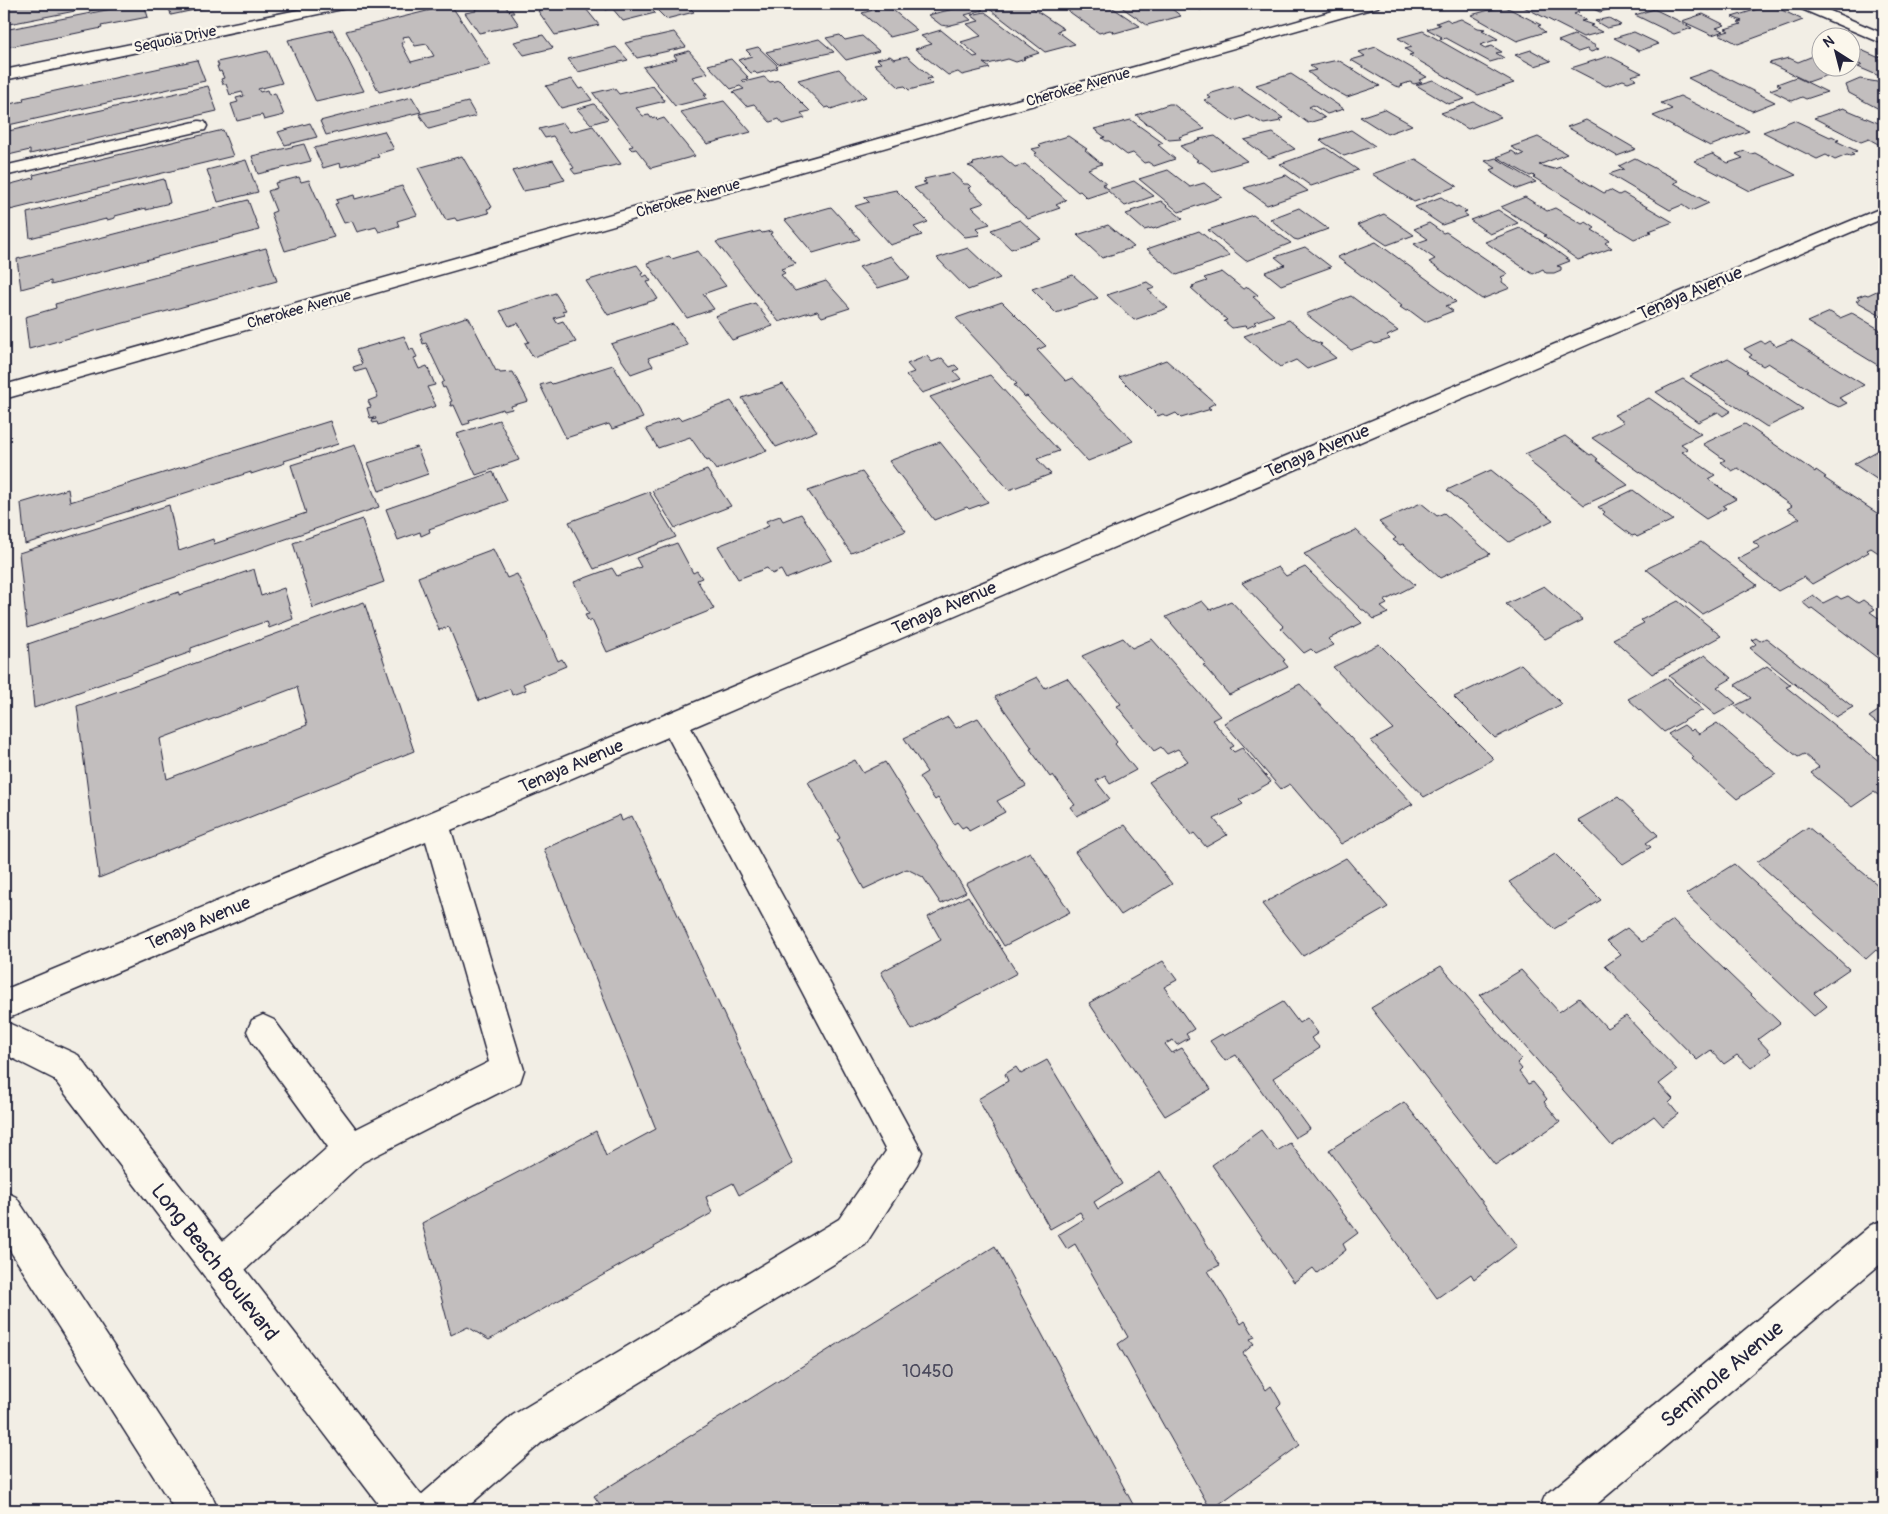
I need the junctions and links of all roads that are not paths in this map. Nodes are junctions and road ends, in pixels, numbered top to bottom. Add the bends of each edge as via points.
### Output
1 (347, 4) edge
2 (1373, 4) edge
3 (1802, 4) edge
4 (1884, 39) edge
5 (4, 75) edge
6 (199, 126) dead end
7 (4, 171) edge
8 (1884, 212) edge
9 (4, 392) edge
10 (674, 722) junction
11 (435, 822) junction
12 (4, 1006) edge
13 (263, 1031) dead end
14 (4, 1037) edge
15 (351, 1150) junction
16 (4, 1209) edge
17 (1884, 1238) edge
18 (220, 1268) junction
19 (198, 1510) edge
20 (408, 1510) edge
21 (434, 1510) edge
22 (1559, 1510) edge

1 - 5 street, Sequoia Drive
2 - 9 street, Cherokee Avenue
3 - 4 street
6 - 7 street
8 - 10 street, Tenaya Avenue
10 - 11 street, Tenaya Avenue
10 - 21 street via 905,1152 852,1232 527,1429
11 - 12 street, Tenaya Avenue
11 - 15 street via 508,1070
13 - 15 street
14 - 18 street, Long Beach Boulevard via 66,1067
15 - 18 street
16 - 19 street
17 - 22 street, Seminole Avenue
18 - 20 street, Long Beach Boulevard

